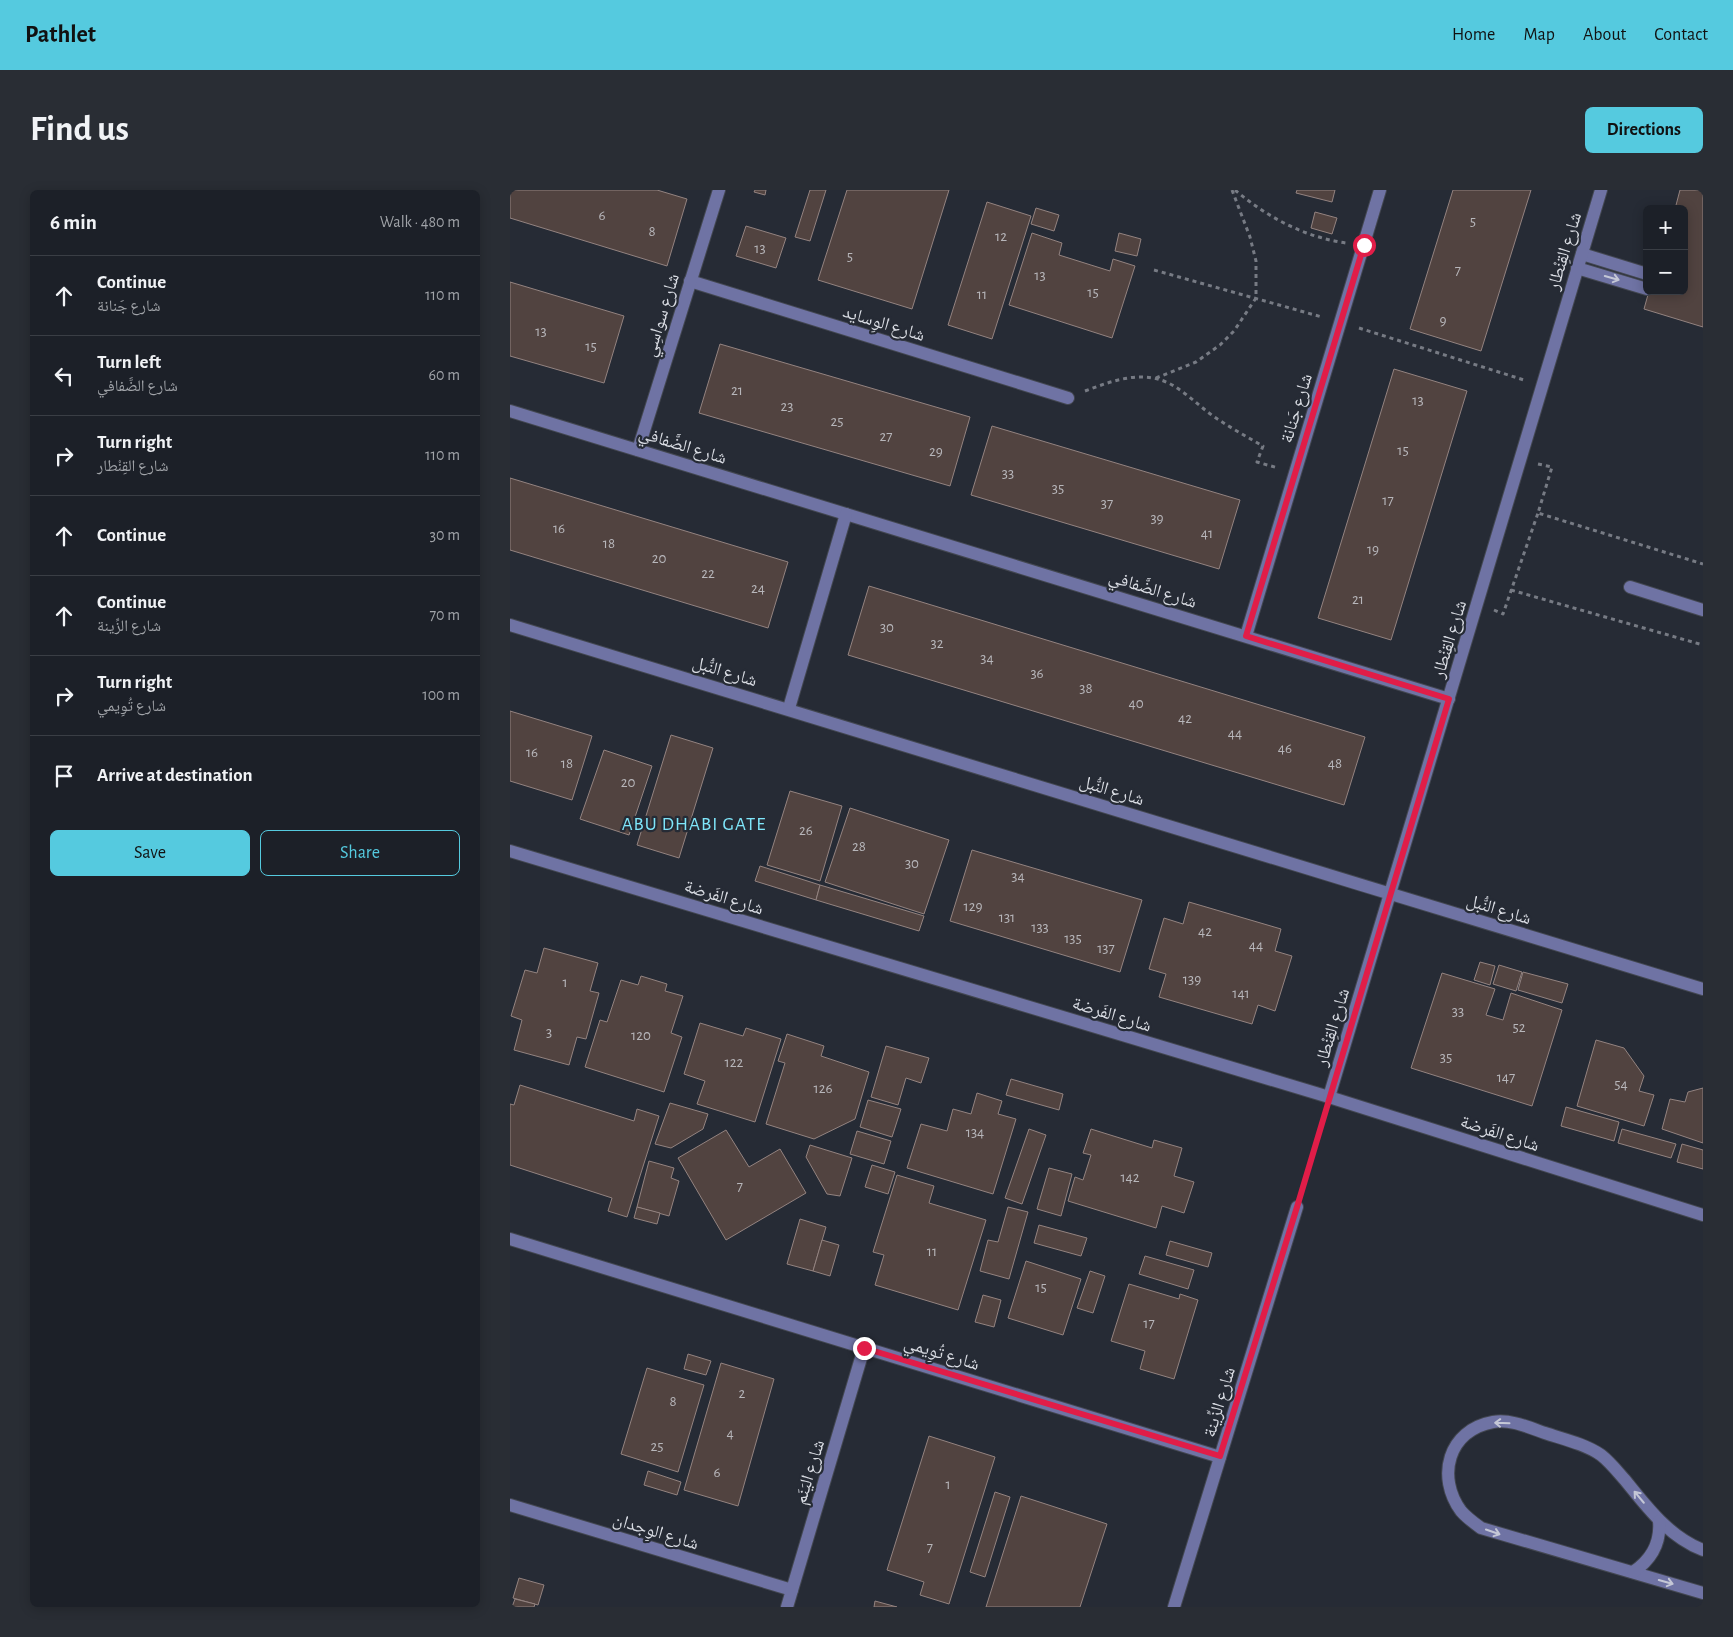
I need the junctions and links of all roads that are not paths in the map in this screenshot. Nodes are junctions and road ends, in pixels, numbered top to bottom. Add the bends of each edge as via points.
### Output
1 (718, 190) edge
2 (1380, 190) edge
3 (1601, 190) edge
4 (1582, 254) junction
5 (1577, 268) junction
6 (1643, 273) edge
7 (690, 281) junction
8 (1643, 288) edge
9 (1068, 398) road end
10 (510, 411) edge
11 (638, 450) junction
12 (846, 514) junction
13 (1630, 587) dead end
14 (1703, 610) edge
15 (510, 625) edge
16 (1246, 636) junction
17 (1449, 699) junction
18 (789, 708) junction
19 (510, 851) edge
20 (1390, 895) junction
21 (1703, 989) edge
22 (1329, 1097) junction
23 (1297, 1207) road end
24 (1703, 1215) edge
25 (510, 1239) edge
26 (864, 1348) junction
27 (1220, 1456) junction
28 (510, 1505) edge
29 (1659, 1521) junction
30 (1703, 1550) edge
31 (1633, 1572) junction
32 (792, 1590) junction
33 (1703, 1593) edge
34 (787, 1607) edge
35 (1174, 1607) edge

1 - 7 street, شارع سواسِي
2 - 16 street, شارع جَنانة
3 - 4 street, شارع القِنْطار
4 - 5 street, شارع القِنْطار
4 - 6 street
5 -> 8 street
5 - 17 street, شارع القِنْطار
7 - 9 street, شارع الوِسايد
7 - 11 street, شارع سواسِي
10 - 11 street, شارع الضَّفافي
11 - 12 street, شارع الضَّفافي
12 - 16 street, شارع الضَّفافي
12 - 18 street
13 - 14 street
15 - 18 street, شارع النُّبل
16 - 17 street, شارع الضَّفافي
17 - 20 street, شارع القِنْطار
18 - 20 street, شارع النُّبل
19 - 22 street, شارع الفَرضة
20 - 21 street, شارع النُّبل
20 - 22 street, شارع القِنْطار
22 - 24 street, شارع الفَرضة
23 - 27 street, شارع الزِّينة
25 - 26 street, شارع تُوِيمي
26 - 27 street, شارع تُوِيمي
26 - 32 street, شارع اليَنَم
27 - 35 street, شارع الزِّينة
28 - 32 street, شارع الوِجدان
29 - 30 street via 1683,1540
29 - 31 street via 1660,1531 1654,1550 1649,1559
29 -> 31 street via 1608,1461 1588,1448 1506,1422 1482,1426 1455,1446 1448,1470 1450,1485 1455,1500 1470,1520 1493,1532
31 -> 33 street
32 - 34 street, شارع اليَنَم

